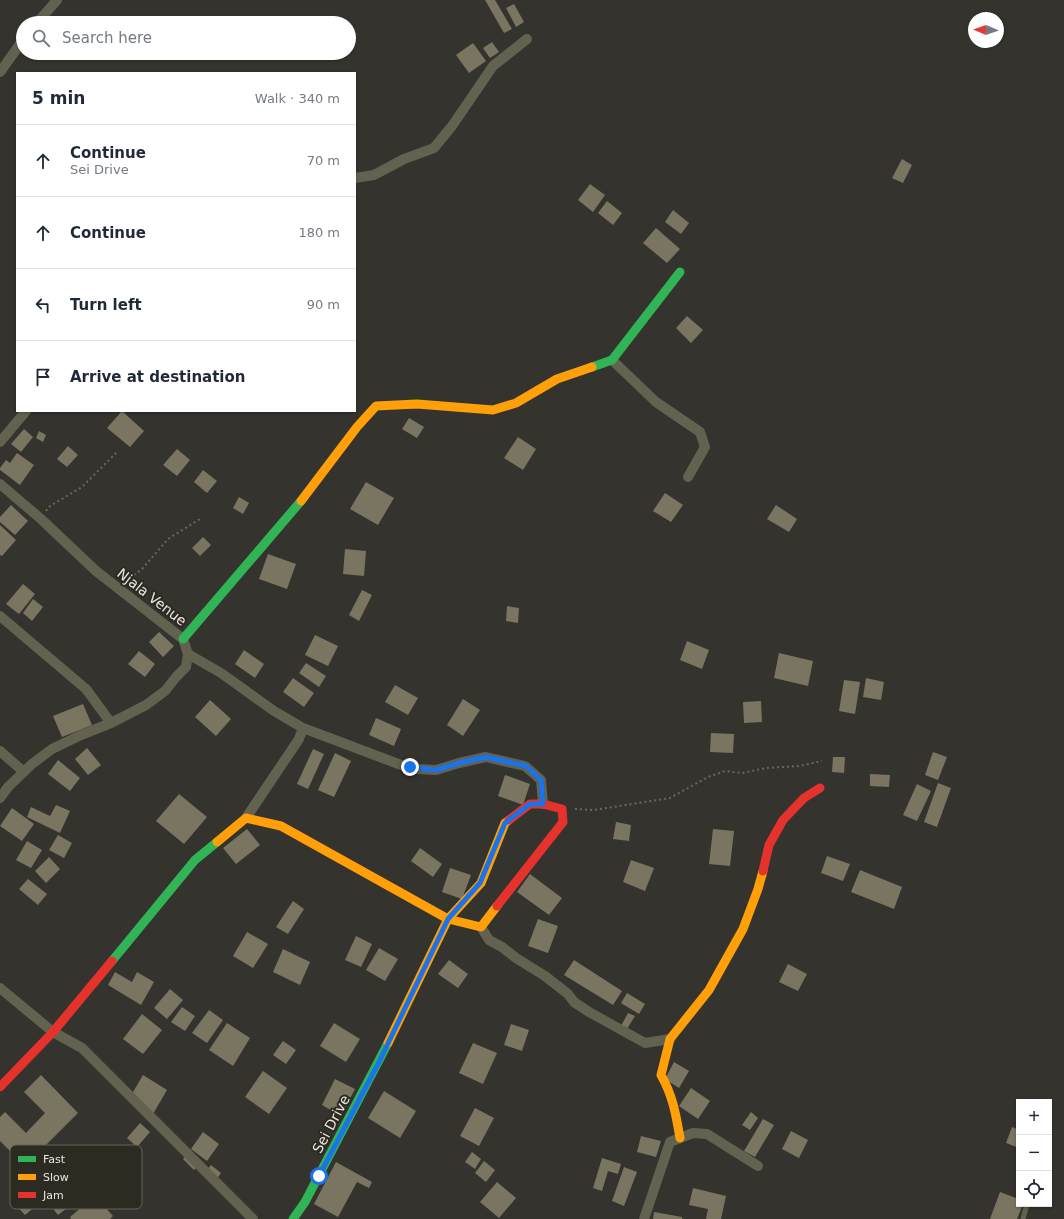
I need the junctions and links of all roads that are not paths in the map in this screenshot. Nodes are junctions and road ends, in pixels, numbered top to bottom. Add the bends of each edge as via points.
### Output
1 (57, 0) edge
2 (44, 16) edge
3 (528, 39) dead end
4 (16, 50) edge
5 (0, 72) edge
6 (356, 178) edge
7 (680, 272) dead end
8 (612, 360) junction
9 (25, 412) edge
10 (0, 442) edge
11 (688, 477) dead end
12 (0, 484) edge
13 (0, 616) edge
14 (183, 639) junction
15 (188, 654) junction
16 (111, 723) junction
17 (303, 728) junction
18 (0, 752) edge
19 (24, 772) junction
20 (820, 788) dead end
21 (0, 798) edge
22 (543, 804) junction
23 (246, 818) junction
24 (448, 919) junction
25 (481, 927) junction
26 (0, 988) edge
27 (53, 1032) junction
28 (670, 1039) junction
29 (0, 1087) edge
30 (680, 1138) junction
31 (758, 1166) dead end
32 (1026, 1207) edge
33 (252, 1219) edge
34 (293, 1219) edge
35 (644, 1219) edge
36 (1023, 1219) edge

1 - 2 street
3 - 6 street via 493,66 434,148 404,159 374,175
4 - 5 street
7 - 8 street
8 - 11 street via 656,402 700,432 705,447
8 - 14 street via 557,379 516,403 493,410 417,404 376,406 357,427 305,497
9 - 10 street
12 - 14 street, Njala Venue via 96,571
13 - 16 street via 86,689
14 - 15 street, Njala Venue
15 - 16 street via 186,667 164,691
15 - 17 street
16 - 19 street via 52,750
17 - 22 street via 418,769 436,770 486,757 526,766 541,780
17 - 23 street via 299,739
18 - 19 street
19 - 21 street
20 - 28 street via 804,798 783,820 769,845 758,889 743,929 709,990
22 - 24 street, Sei Drive via 530,804 505,823 480,883
22 - 25 street via 562,809 563,822
23 - 24 street via 281,826
23 - 27 street via 196,860
24 - 25 street
24 - 34 street, Sei Drive via 379,1062 305,1202
25 - 28 street via 489,940 545,976 589,1012 645,1043
26 - 27 street
27 - 29 street
27 - 33 street via 82,1048
28 - 30 street via 660,1075 669,1089
30 - 31 street via 693,1133 707,1134
30 - 35 street via 670,1142
32 - 36 lane

